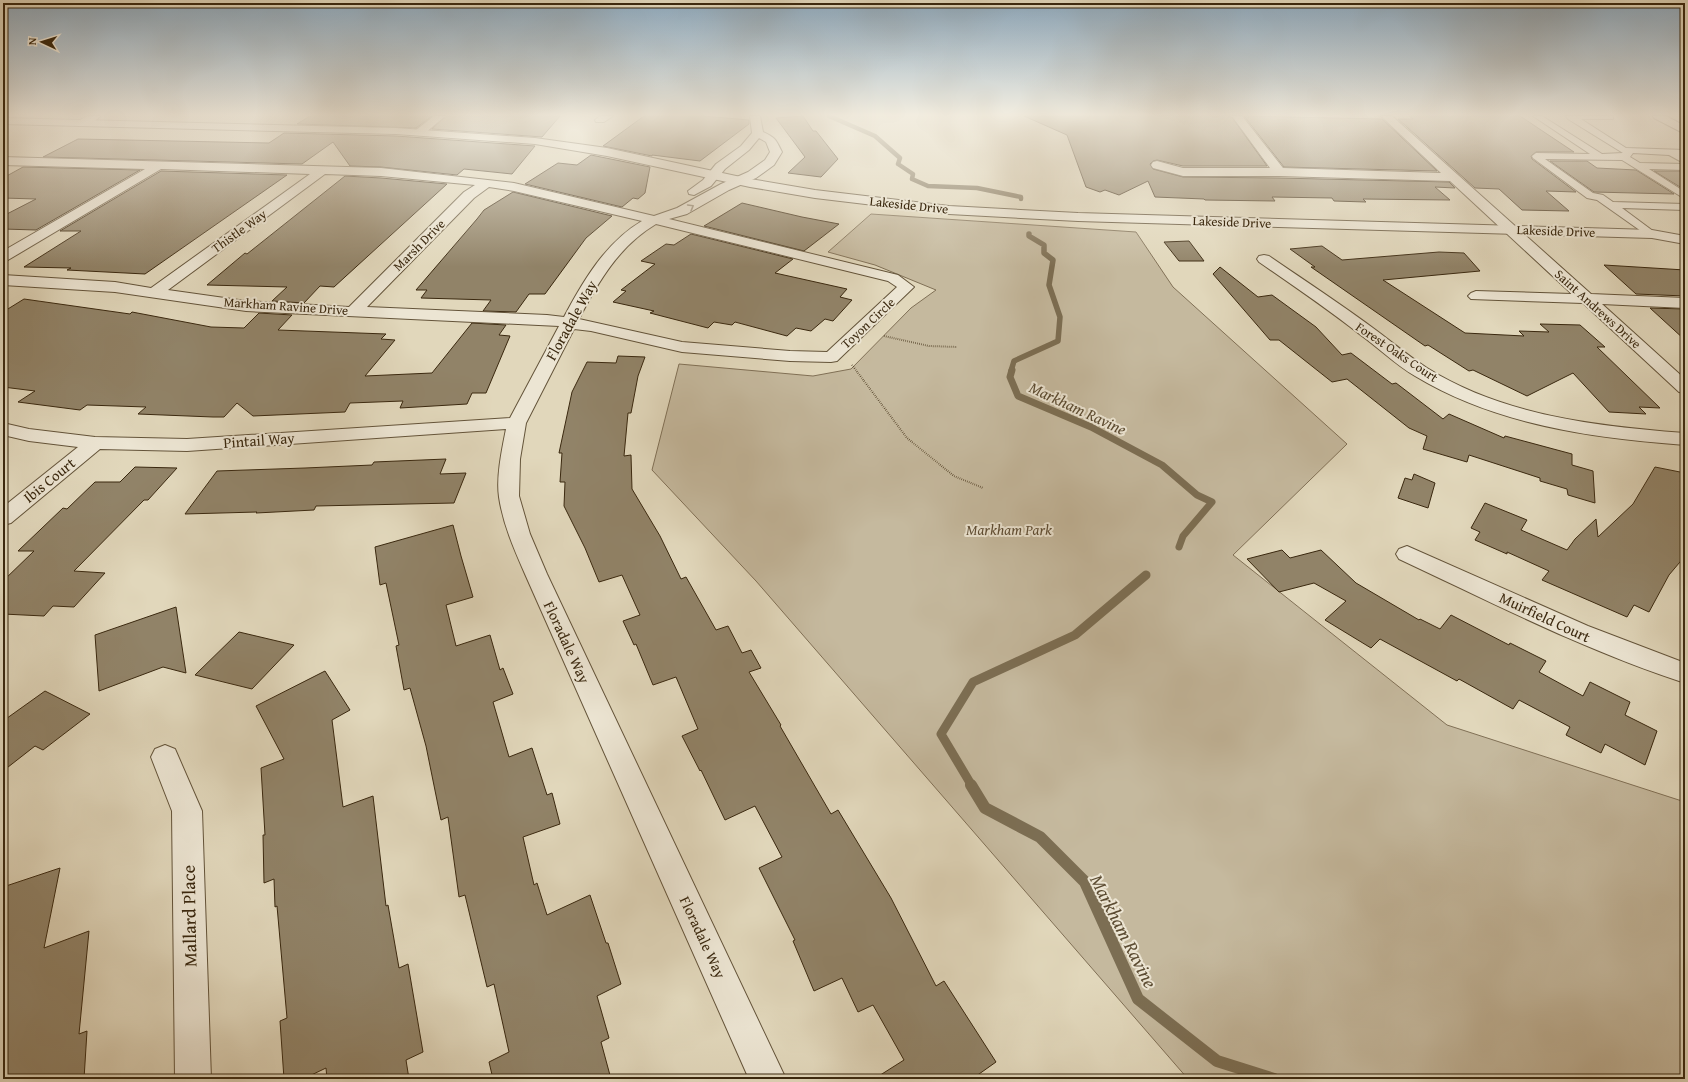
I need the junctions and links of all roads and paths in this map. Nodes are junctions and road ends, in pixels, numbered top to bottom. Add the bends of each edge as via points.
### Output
1 (157, 166) edge
2 (209, 166) edge
3 (678, 166) edge
4 (721, 166) edge
5 (764, 166) edge
6 (1163, 166) edge
7 (1275, 166) edge
8 (1442, 166) edge
9 (1550, 166) edge
10 (1638, 166) edge
11 (1661, 166) edge
12 (1685, 167) edge
13 (323, 170) junction
14 (1279, 172) junction
15 (715, 175) junction
16 (1453, 176) junction
17 (739, 180) junction
18 (487, 183) junction
19 (1685, 196) edge
20 (1612, 205) junction
21 (1685, 207) edge
22 (654, 220) junction
23 (1685, 228) edge
24 (1512, 230) junction
25 (1652, 234) junction
26 (1685, 240) edge
27 (3, 257) edge
28 (1264, 259) dead end
29 (3, 280) edge
30 (155, 292) junction
31 (1476, 296) dead end
32 (1589, 300) junction
33 (1685, 303) edge
34 (354, 311) junction
35 (570, 322) junction
36 (860, 330) junction
37 (957, 347) dead end
38 (831, 357) junction
39 (1685, 388) edge
40 (517, 423) junction
41 (3, 430) edge
42 (1685, 439) edge
43 (95, 443) junction
44 (983, 488) dead end
45 (3, 518) edge
46 (1407, 554) dead end
47 (1685, 673) edge
48 (165, 757) dead end
49 (193, 1079) edge
50 (768, 1079) edge

1 - 27 street
2 - 13 street
3 - 15 street, Lakeside Drive
4 - 15 street, Floradale Way
5 - 17 street, Floradale Way
6 - 14 street via 1183,172
7 - 14 street
8 - 16 street, Saint Andrews Drive
9 - 20 lane via 1590,196 1600,196
10 - 19 lane
11 - 12 lane
13 - 18 street via 381,172
13 - 30 street, Thistle Way
14 - 16 street
15 - 17 street, Lakeside Drive
15 - 22 street, Floradale Way via 707,183 666,207
16 - 24 street, Saint Andrews Drive
22 -> 17 street, Floradale Way via 682,211
17 - 24 street, Lakeside Drive via 815,194 949,210 1078,217
18 - 22 street
18 - 34 street, Marsh Drive via 469,195
20 - 21 lane
20 - 25 lane
22 - 35 street, Floradale Way via 627,238 607,260 588,286
22 - 36 street, Toyon Circle via 893,278 906,287
23 - 25 street, Lakeside Drive
24 - 25 street, Lakeside Drive
24 - 32 street, Saint Andrews Drive
25 - 26 street, Lakeside Drive
28 - 42 street, Forest Oaks Court via 1421,371 1480,400 1518,413 1588,430
29 - 30 street, Markham Ravine Drive
30 - 34 street, Markham Ravine Drive via 246,306
31 - 32 street
32 - 33 street
32 - 39 street, Saint Andrews Drive
34 - 35 street, Markham Ravine Drive
35 - 38 street, Toyon Circle via 682,347
35 - 40 street, Floradale Way
36 - 37 path via 914,344
36 - 38 street, Toyon Circle
38 - 44 path via 853,366 907,438 954,476
40 - 43 street, Pintail Way via 187,445
40 - 50 street, Floradale Way via 510,458 510,496 519,534
41 - 43 street, Pintail Way
43 - 45 street, Ibis Court
46 - 47 street, Muirfield Court via 1589,637
48 - 49 street, Mallard Place via 187,811

